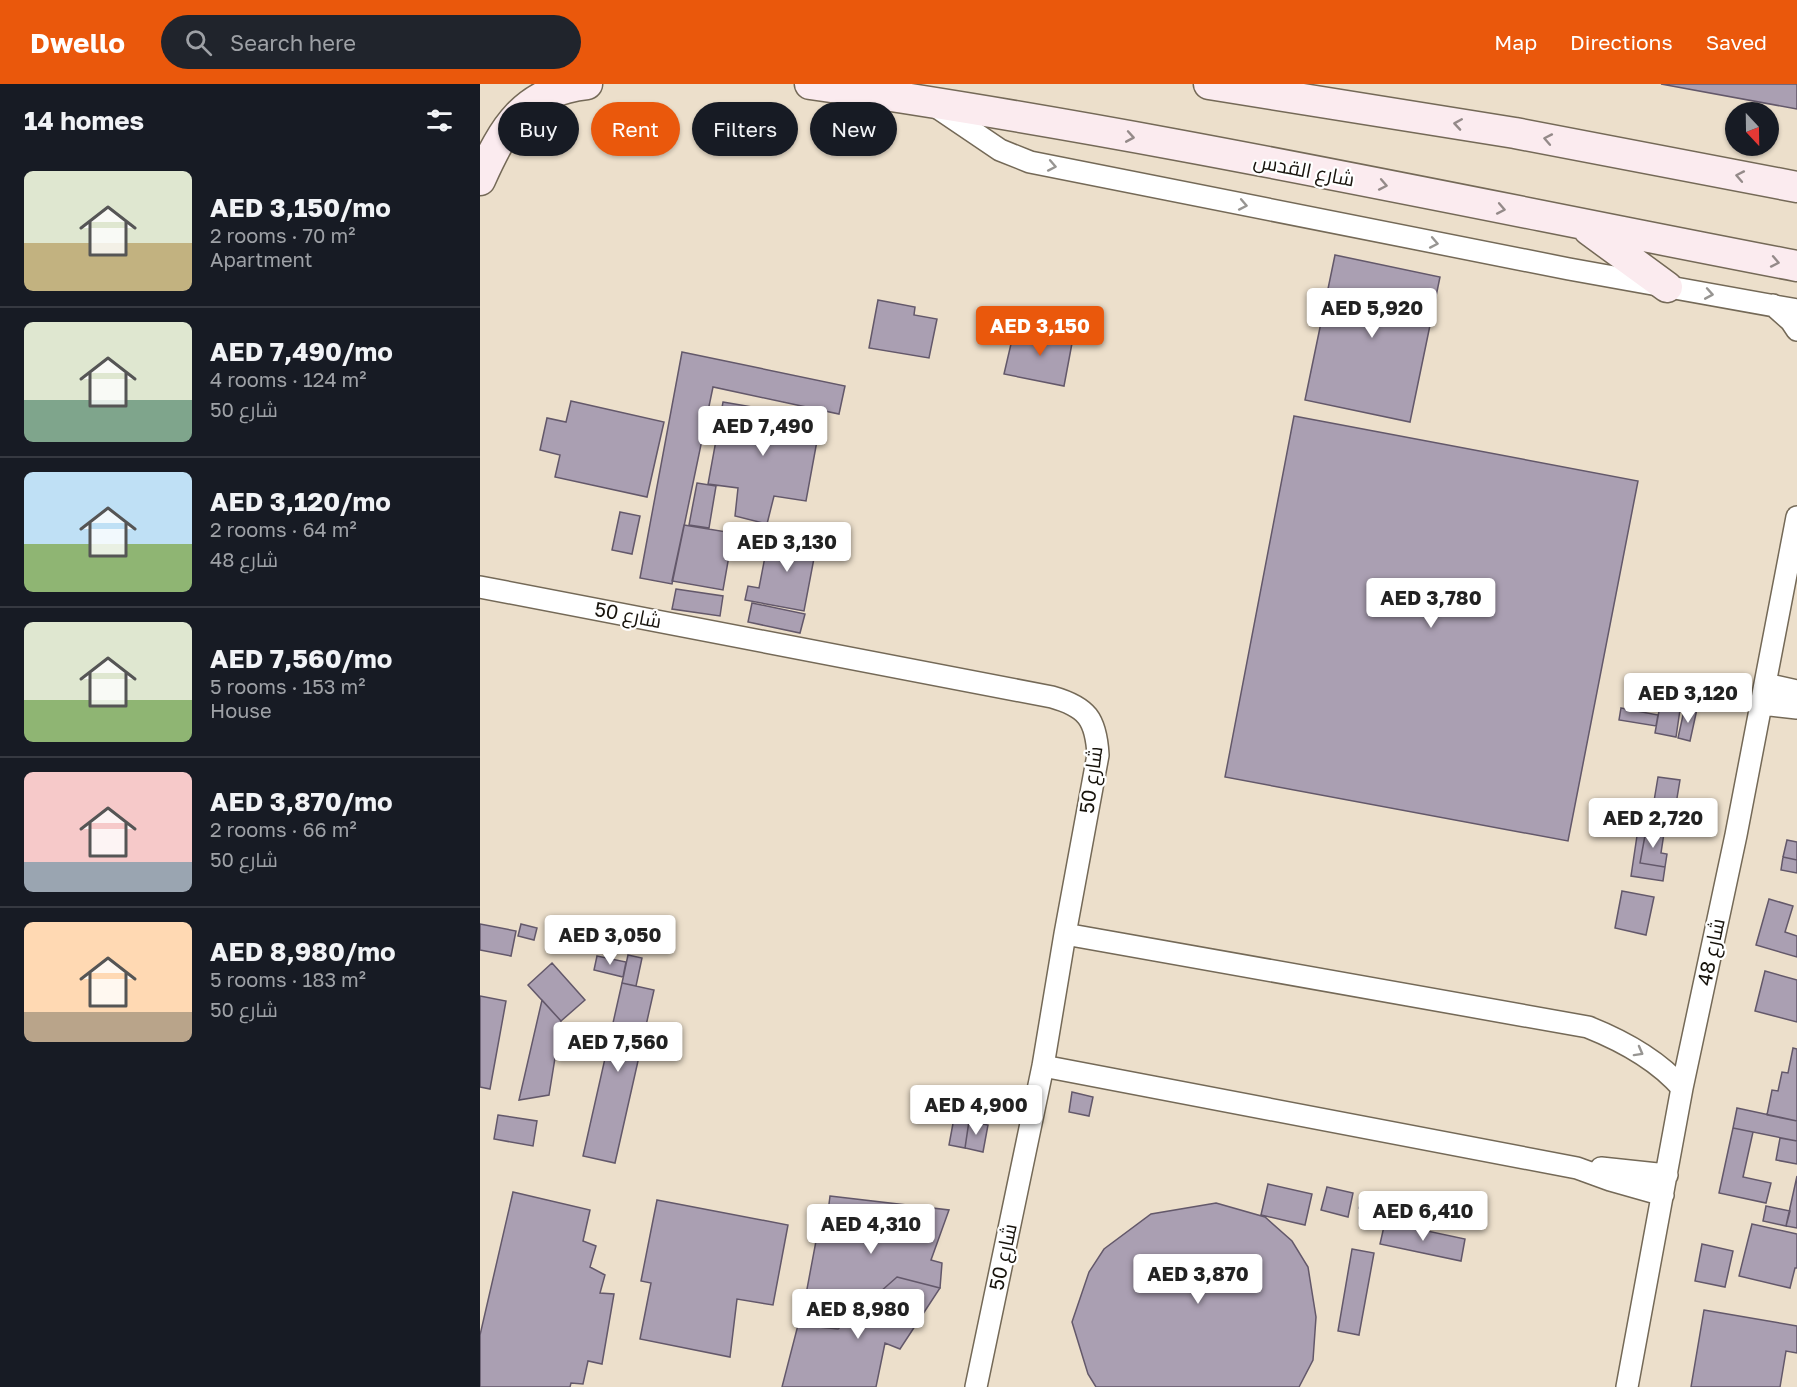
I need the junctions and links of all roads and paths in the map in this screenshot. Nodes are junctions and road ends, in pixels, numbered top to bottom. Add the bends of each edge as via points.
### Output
1 (587, 84) edge
2 (810, 84) edge
3 (1209, 84) edge
4 (927, 101) junction
5 (480, 180) edge
6 (1797, 187) edge
7 (1581, 224) junction
8 (1797, 266) edge
9 (1667, 287) junction
10 (1773, 305) junction
11 (1797, 309) edge
12 (1797, 330) edge
13 (1797, 517) edge
14 (480, 587) edge
15 (1797, 691) edge
16 (1764, 694) junction
17 (1797, 708) edge
18 (1065, 934) junction
19 (1043, 1066) junction
20 (1682, 1088) junction
21 (1665, 1185) junction
22 (976, 1387) edge
23 (1627, 1387) edge

1 - 5 main road via 560,89 527,107 502,134
2 - 4 main road, شارع القدس
6 -> 3 main road via 1515,133
4 -> 7 main road, شارع القدس
4 -> 9 street via 1000,150 1030,162
7 -> 8 main road, شارع القدس
7 - 9 main road
9 -> 10 street
10 - 11 street
10 - 12 street
13 - 16 street, شارع 48
14 - 18 street, شارع 50 via 1072,703 1088,716 1097,735 1098,756
15 - 16 street
16 - 17 street
16 - 20 street, شارع 48
18 - 19 street, شارع 50
18 -> 20 street via 1588,1027 1656,1062
19 - 21 street via 1577,1168 1612,1168
19 - 22 street, شارع 50
20 - 21 street, شارع 48
21 - 23 street, شارع 48

